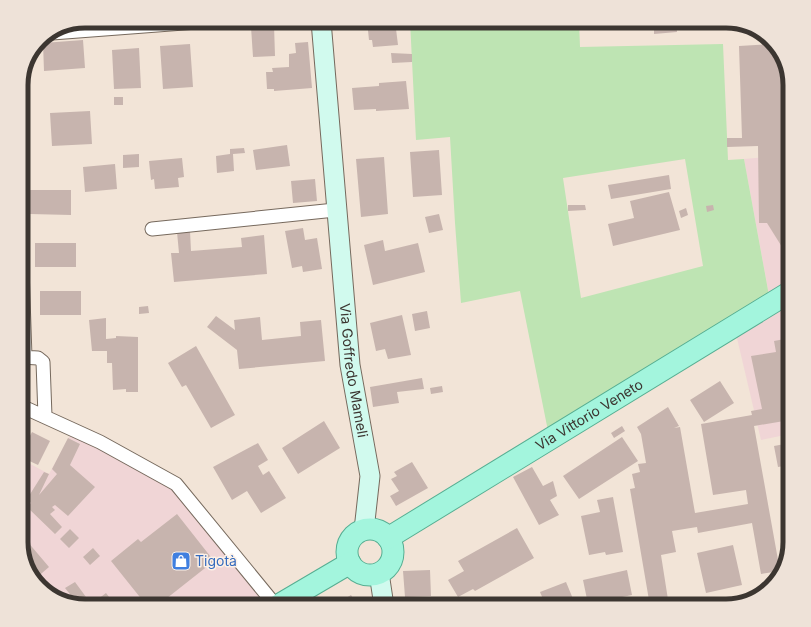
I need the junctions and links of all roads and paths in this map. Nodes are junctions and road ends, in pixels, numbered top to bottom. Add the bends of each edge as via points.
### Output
1 (125, 28) edge
2 (322, 28) edge
3 (61, 33) edge
4 (336, 210) junction
5 (152, 229) dead end
6 (783, 296) edge
7 (28, 357) edge
8 (28, 409) edge
9 (45, 416) junction
10 (364, 530) junction
11 (388, 538) junction
12 (350, 563) junction
13 (379, 573) junction
14 (271, 599) edge
15 (289, 599) edge
16 (383, 599) edge

1 - 3 street
2 - 4 street, Via Goffredo Mameli
4 - 5 street
4 - 10 street, Via Goffredo Mameli via 350,365 369,470
6 - 11 main road, Via Vittorio Veneto
7 - 9 street via 38,358 43,362
8 - 9 street
9 - 14 street via 100,442 176,484
10 - 11 main road via 381,532
10 - 12 main road via 355,535 349,543 347,553
11 - 13 main road via 393,550 392,558 385,570
12 - 13 main road via 362,574
12 - 15 main road
13 - 16 street

